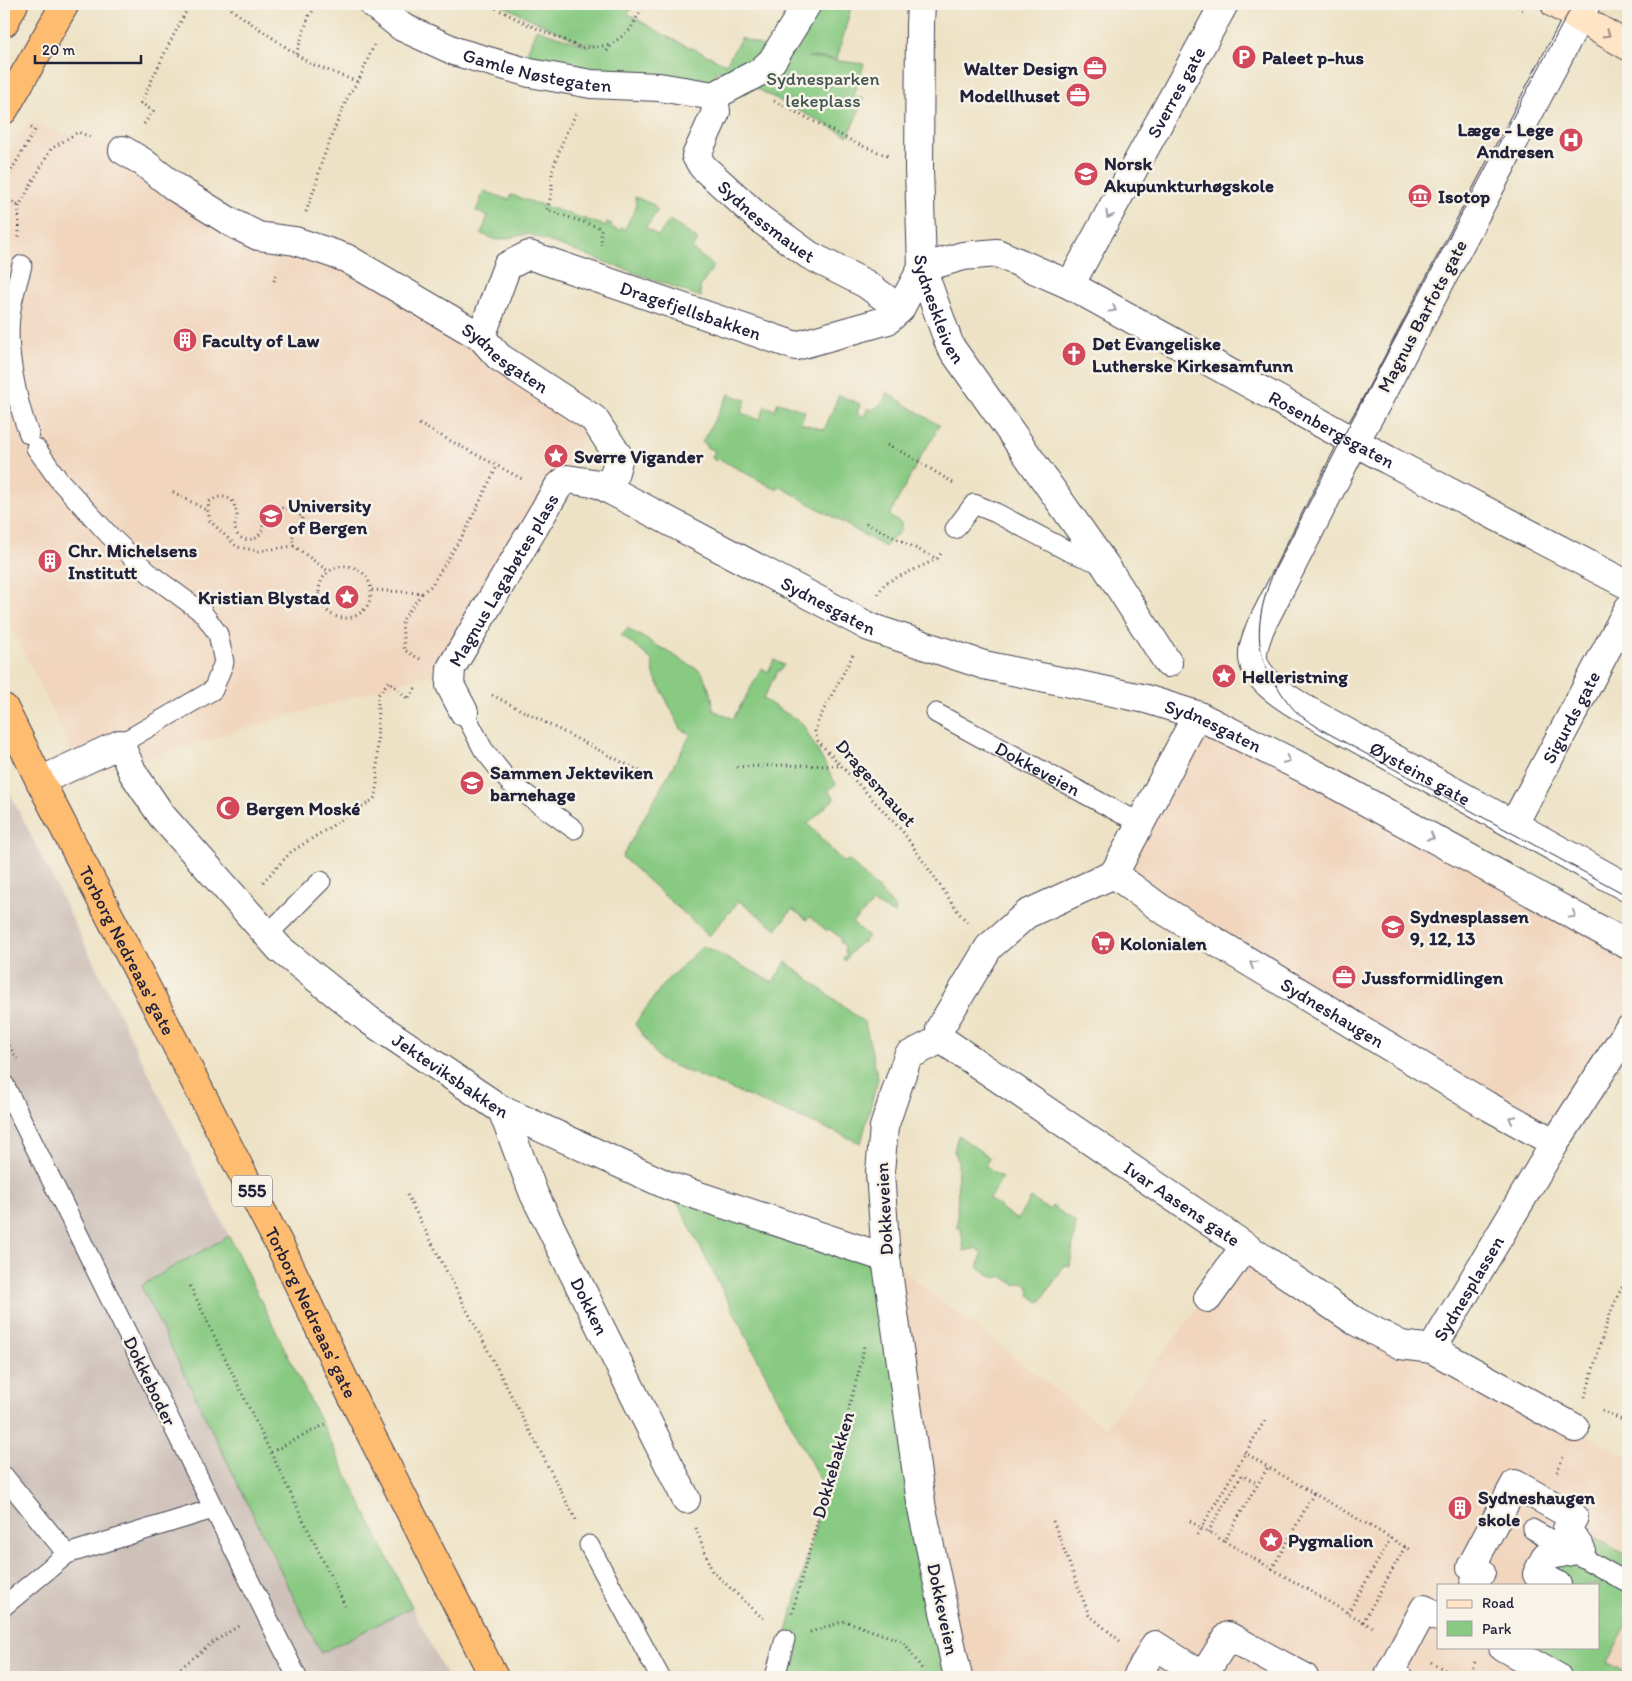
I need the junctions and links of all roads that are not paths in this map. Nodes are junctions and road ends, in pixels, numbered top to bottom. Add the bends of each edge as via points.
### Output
1 (14, 4) edge
2 (65, 4) edge
3 (373, 4) edge
4 (807, 4) edge
5 (921, 4) edge
6 (1224, 4) edge
7 (1555, 4) edge
8 (1582, 10) edge
9 (4, 23) edge
10 (1628, 46) edge
11 (714, 96) junction
12 (4, 110) edge
13 (123, 150) dead end
14 (22, 265) dead end
15 (922, 268) junction
16 (1070, 285) junction
17 (900, 309) junction
18 (481, 336) junction
19 (1355, 440) junction
20 (610, 490) junction
21 (954, 529) dead end
22 (1105, 565) junction
23 (1628, 585) edge
24 (1628, 609) edge
25 (1260, 628) joint
26 (1168, 663) dead end
27 (4, 708) edge
28 (464, 712) joint
29 (936, 713) dead end
30 (1197, 715) junction
31 (120, 744) junction
32 (40, 781) junction
33 (1141, 822) junction
34 (1514, 824) junction
35 (574, 829) dead end
36 (1114, 874) junction
37 (322, 881) dead end
38 (1628, 888) edge
39 (267, 935) junction
40 (1628, 945) edge
41 (1628, 1030) edge
42 (941, 1039) junction
43 (4, 1084) edge
44 (502, 1110) junction
45 (1555, 1142) junction
46 (1245, 1246) junction
47 (886, 1258) junction
48 (1208, 1298) dead end
49 (1432, 1349) junction
50 (1575, 1428) road end
51 (4, 1476) edge
52 (686, 1499) road end
53 (213, 1509) junction
54 (1532, 1529) dead end
55 (589, 1545) road end
56 (67, 1554) junction
57 (1628, 1583) edge
58 (1475, 1584) edge
59 (1555, 1584) edge
60 (4, 1606) edge
61 (1437, 1616) edge
62 (785, 1639) road end
63 (1505, 1648) edge
64 (1142, 1669) edge
65 (297, 1677) edge
66 (494, 1677) edge
67 (660, 1677) edge
68 (775, 1677) edge
69 (958, 1677) edge
70 (1304, 1677) edge
71 (1398, 1677) edge
72 (1557, 1677) edge

1 - 9 highway
2 - 12 highway
3 - 11 street, Gamle Nøstegaten via 402,27 457,52 530,73 591,84 659,88
4 - 11 street via 772,61 761,71
5 - 15 street, Sydneskleiven via 919,168
6 -> 16 street, Sverres gate
7 - 8 main road
8 -> 10 main road
8 - 19 street, Magnus Barfots gate
11 - 17 street, Sydnessmauet via 716,112 696,156 703,167 760,219 809,255 866,284
13 - 18 street, Sydnesgaten via 232,223 258,236 295,241 346,258
14 - 31 lane via 10,317 10,351 22,417 33,441 58,479 110,536 150,574 203,613 218,634 224,662 213,690
15 - 16 street, Rosenbergsgaten via 963,256 997,253
15 - 17 street, Dragefjellsbakken
15 - 22 street, Sydneskleiven via 950,346
16 -> 19 street, Rosenbergsgaten
17 - 18 street, Dragefjellsbakken via 888,320 796,346 529,255 507,266
18 - 20 street, Sydnesgaten via 500,357 594,419 619,457
19 - 23 street, Rosenbergsgaten
19 - 25 street, Magnus Barfots gate
20 - 28 street, Magnus Lagabøtes plass via 599,484 567,479 558,487 451,668 450,686
20 - 30 street, Sydnesgaten via 869,627 984,665 1146,699
21 - 22 lane via 974,504
22 - 26 street, Sydneskleiven
24 - 34 street, Sigurds gate
25 - 34 street, Øysteins gate via 1253,659 1266,682 1284,696
27 - 32 highway, Torborg Nedreaas' gate / 555
28 - 35 lane, Magnus Lagabøtes plass via 483,749 510,783
29 - 33 lane, Dokkeveien
30 - 33 street
30 -> 40 street, Sydnesgaten via 1321,777
31 - 32 street
31 - 39 street, Jekteviksbakken via 133,773 162,816
32 - 66 highway, Torborg Nedreaas' gate / 555 via 284,1254 358,1410
33 - 36 street
34 - 38 street, Øysteins gate
36 - 42 street via 1027,914 989,947 940,1028
45 -> 36 street, Sydneshaugen via 1486,1105 1160,908
37 - 39 lane
39 - 44 street, Jekteviksbakken via 369,1020
41 - 45 street, Sydnesplassen
42 - 46 street, Ivar Aasens gate
42 - 47 street, Dokkeveien via 908,1056 884,1127 880,1172
43 - 53 lane, Dokkeboder
44 - 47 street, Jekteviksbakken via 669,1186
44 - 52 street, Dokken via 534,1194
45 - 49 street, Sydnesplassen
46 - 48 street
46 - 49 street, Ivar Aasens gate via 1355,1321 1402,1345
47 - 69 street, Dokkeveien via 922,1509
49 - 50 street, Sydnesplassen
51 - 56 lane
53 - 56 lane
53 - 65 lane, Dokkeboder
54 - 57 lane
55 - 67 lane
56 - 60 lane
58 - 59 street via 1481,1572 1471,1567 1515,1484 1574,1517 1567,1529 1581,1548 1546,1556 1537,1574
61 - 71 street via 1424,1609 1390,1673
62 - 68 lane
63 - 72 street
64 - 70 street via 1155,1646 1203,1676 1228,1636

